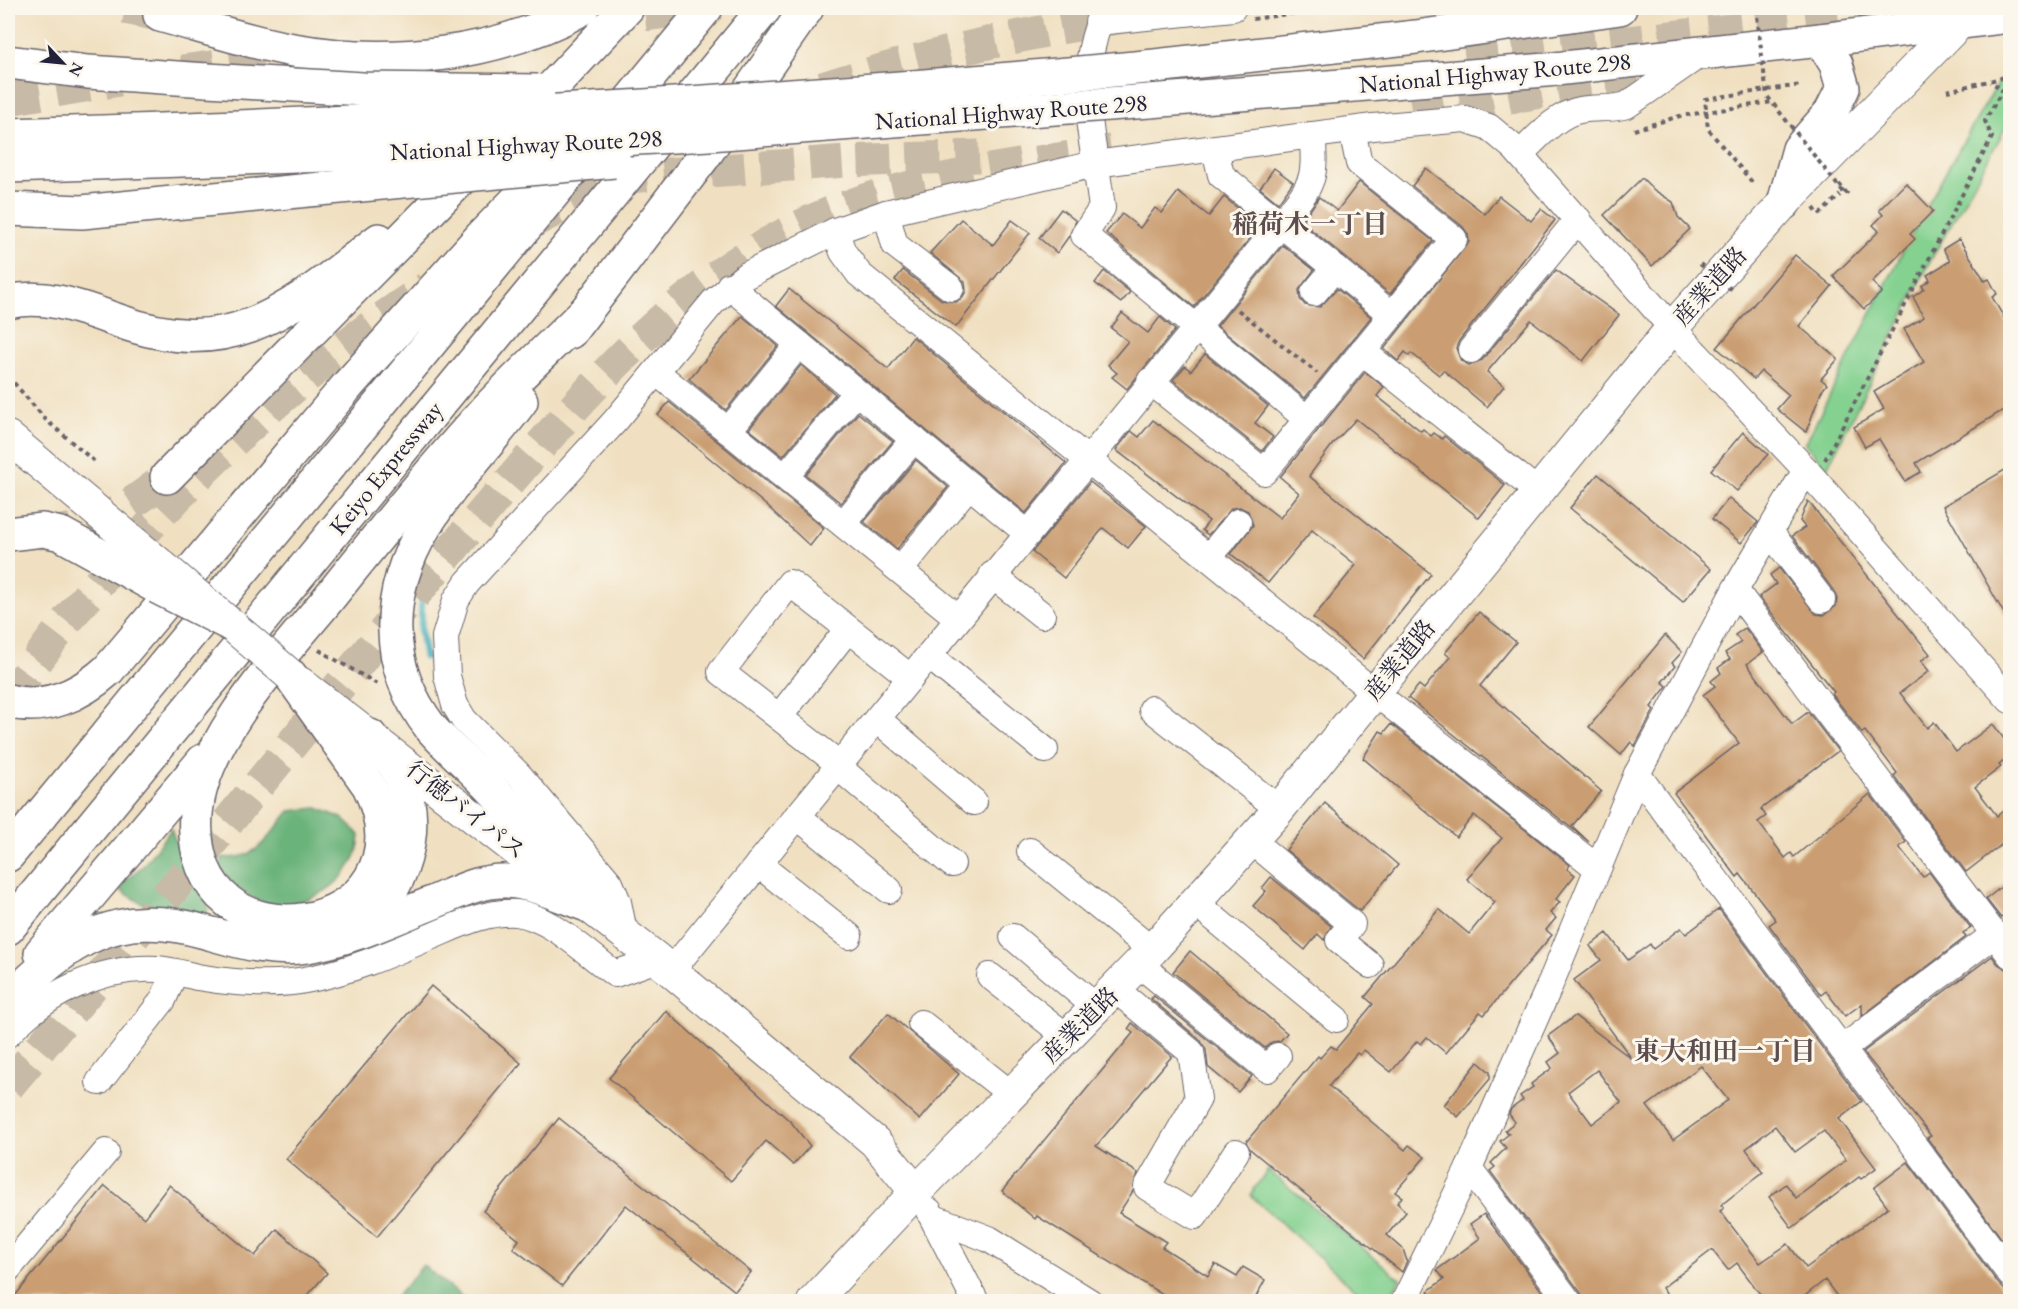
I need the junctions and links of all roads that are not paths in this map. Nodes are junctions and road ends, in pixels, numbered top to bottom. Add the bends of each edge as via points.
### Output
1 (583, 8) tunnel mouth
2 (627, 8) tunnel mouth
3 (704, 8) edge
4 (765, 8) edge
5 (807, 8) edge
6 (1233, 8) edge
7 (1620, 8) edge
8 (160, 15) tunnel mouth
9 (1102, 15) edge
10 (1967, 15) edge
11 (2010, 16) edge
12 (1821, 40) junction
13 (1699, 55) junction
14 (8, 62) edge
15 (1031, 78) junction
16 (862, 123) junction
17 (1352, 130) junction
18 (8, 135) edge
19 (1312, 135) junction
20 (1215, 149) junction
21 (1520, 154) junction
22 (1095, 164) junction
23 (8, 166) edge
24 (447, 194) junction
25 (1784, 203) junction
26 (8, 209) edge
27 (886, 213) junction
28 (1578, 219) junction
29 (1281, 224) junction
30 (835, 231) junction
31 (1335, 268) junction
32 (729, 286) junction
33 (951, 288) dead end
34 (1314, 293) dead end
35 (8, 302) edge
36 (583, 314) junction
37 (1392, 315) junction
38 (1196, 326) junction
39 (1672, 328) junction
40 (799, 344) junction
41 (1471, 350) dead end
42 (1362, 351) junction
43 (656, 372) junction
44 (1150, 381) junction
45 (856, 392) junction
46 (1307, 419) junction
47 (728, 431) junction
48 (8, 437) edge
49 (914, 439) junction
50 (1088, 458) junction
51 (1810, 476) junction
52 (167, 477) tunnel mouth
53 (784, 477) junction
54 (969, 485) junction
55 (1537, 491) junction
56 (1238, 522) dead end
57 (843, 524) junction
58 (1770, 532) junction
59 (1027, 533) junction
60 (8, 534) edge
61 (1210, 556) junction
62 (900, 570) junction
63 (992, 575) junction
64 (162, 579) junction
65 (1736, 590) junction
66 (1822, 600) dead end
67 (1042, 615) dead end
68 (958, 618) junction
69 (232, 625) joint
70 (848, 628) junction
71 (929, 656) junction
72 (290, 675) junction
73 (911, 678) junction
74 (1374, 692) junction
75 (2009, 695) edge
76 (8, 701) edge
77 (1152, 709) dead end
78 (778, 717) junction
79 (877, 718) junction
80 (370, 736) junction
81 (223, 740) junction
82 (1045, 750) dead end
83 (838, 765) junction
84 (1637, 774) junction
85 (974, 802) dead end
86 (1279, 809) junction
87 (797, 816) junction
88 (1252, 841) junction
89 (1030, 851) dead end
90 (8, 855) edge
91 (758, 864) junction
92 (952, 864) dead end
93 (1596, 867) junction
94 (888, 890) dead end
95 (1197, 904) junction
96 (593, 908) junction
97 (8, 928) edge
98 (624, 933) junction
99 (1995, 934) junction
100 (344, 936) junction
101 (850, 936) dead end
102 (1013, 937) dead end
103 (2010, 955) edge
104 (1146, 957) junction
105 (664, 965) junction
106 (1370, 965) dead end
107 (175, 972) junction
108 (990, 976) dead end
109 (8, 994) edge
110 (1106, 998) junction
111 (8, 1001) edge
112 (1336, 1019) dead end
113 (921, 1023) dead end
114 (8, 1034) edge
115 (1067, 1037) junction
116 (1842, 1049) junction
117 (1278, 1056) dead end
118 (99, 1082) dead end
119 (1011, 1094) junction
120 (106, 1152) dead end
121 (1236, 1152) dead end
122 (1469, 1168) junction
123 (916, 1192) junction
124 (934, 1218) junction
125 (8, 1269) edge
126 (2010, 1274) edge
127 (813, 1302) edge
128 (976, 1302) edge
129 (1090, 1302) edge
130 (1404, 1302) edge
131 (1569, 1302) edge

1 - 8 highway via 493,43 432,54 377,58 293,50
2 - 24 highway
3 - 76 highway via 473,245 341,393 108,670 84,689 55,701
3 - 90 highway, Keiyo Expressway
4 - 97 highway, Keiyo Expressway
5 - 36 highway via 690,174
6 - 9 street
7 - 15 highway, National Highway Route 298, bridge via 1404,38
9 - 22 street via 1086,84
10 - 11 highway, National Highway Route 298
10 - 12 highway, National Highway Route 298
10 - 25 main road, 産業道路
12 - 13 highway, National Highway Route 298
12 - 25 highway via 1836,64 1843,88 1831,112 1799,149
13 - 16 highway, National Highway Route 298, bridge
13 - 21 street via 1627,105 1581,110 1563,117
14 - 15 highway, bridge via 88,72 363,89 618,91 850,75
15 - 18 highway, National Highway Route 298, bridge via 515,113
16 - 23 highway, National Highway Route 298, bridge via 356,154
16 - 26 highway, bridge via 659,157 82,212
17 - 19 street
17 - 21 street via 1465,119 1478,121 1499,133
17 - 37 street via 1359,163 1454,239
19 - 20 street
19 - 29 street via 1316,170 1313,179
20 - 22 street
20 - 29 street via 1221,175
21 - 28 street
22 - 27 street
22 - 38 street via 1102,208 1084,235
24 - 35 highway via 273,316 225,334 173,335 68,303 28,298
24 - 52 highway
25 - 39 main road, 産業道路
27 - 30 street
27 - 33 street via 895,245
28 - 39 street
28 - 41 street
29 - 31 street
29 - 38 street
30 - 32 street
30 - 50 street via 843,252 860,274
31 - 34 street
31 - 37 street
32 - 40 street
32 - 43 street
36 - 81 highway via 488,408 396,515 252,692
36 - 96 highway via 424,528 398,584 394,635 406,684 430,726 571,877
37 - 42 street
38 - 44 street
38 - 46 street
39 - 51 street
39 - 55 main road, 産業道路
40 - 45 street
40 - 47 street
42 - 46 street
42 - 55 street
43 - 47 street
43 - 98 street via 467,583 452,609 445,637 447,676 464,720 520,776 610,883
44 - 46 street via 1264,472
44 - 50 street
45 - 49 street
45 - 53 street
47 - 53 street
48 - 64 main road
49 - 54 street
49 - 57 street
50 - 59 street
50 - 61 street
51 - 58 street
51 - 75 street
53 - 57 street
54 - 59 street
54 - 62 street
55 - 74 main road, 産業道路
56 - 61 street
57 - 62 street
58 - 65 street
58 - 66 street
59 - 63 street
60 - 64 highway via 43,530 61,534
61 - 74 street
62 - 68 street
63 - 67 street
63 - 68 street
64 - 69 highway, bridge
65 - 84 street
65 - 99 street
68 - 71 street
69 - 72 main road, 行徳バイパス, bridge
70 - 73 street
70 - 78 street
70 - 78 street via 790,584 722,672
71 - 73 street
71 - 82 street
72 - 80 main road, 行徳バイパス
72 - 81 highway via 369,786 381,820 382,837 374,867 365,884 344,906 312,920 277,922 239,908 213,884 199,853 196,813 209,766
73 - 79 street
74 - 86 main road, 産業道路
74 - 93 street
77 - 86 street
78 - 83 street
79 - 83 street
79 - 85 street
80 - 96 main road, 行徳バイパス
80 - 100 highway via 398,771 405,791 410,834 401,871 384,904
81 - 109 highway
83 - 87 street
83 - 92 street
84 - 93 street
84 - 116 street
86 - 88 main road, 産業道路
87 - 91 street
87 - 94 street
88 - 95 main road, 産業道路
88 - 106 street via 1352,924 1339,940
89 - 104 street
91 - 101 street
91 - 105 street
93 - 122 street via 1549,987
95 - 104 main road, 産業道路
95 - 112 street
96 - 98 main road, 行徳バイパス
96 - 100 highway via 520,883 487,882
98 - 105 main road, 行徳バイパス
99 - 103 street
99 - 116 street
100 - 111 highway via 324,943 281,948 168,924 125,926 98,932 78,942 44,966
102 - 110 street
104 - 110 main road, 産業道路
104 - 117 street via 1267,1070
105 - 107 street via 615,974 539,919 498,912 367,963 307,980 248,982
105 - 123 main road, 行徳バイパス via 875,1142
107 - 114 street via 129,971 82,983 46,1001
107 - 118 street via 164,1000
108 - 115 street
110 - 115 main road, 産業道路
110 - 121 street via 1191,1052 1198,1099 1147,1187 1195,1216
113 - 119 street
115 - 119 main road, 産業道路
116 - 126 street
119 - 123 main road, 産業道路
120 - 125 street
122 - 130 street
122 - 131 street
123 - 124 street
123 - 127 main road, 産業道路
124 - 128 street
124 - 129 street via 989,1239

